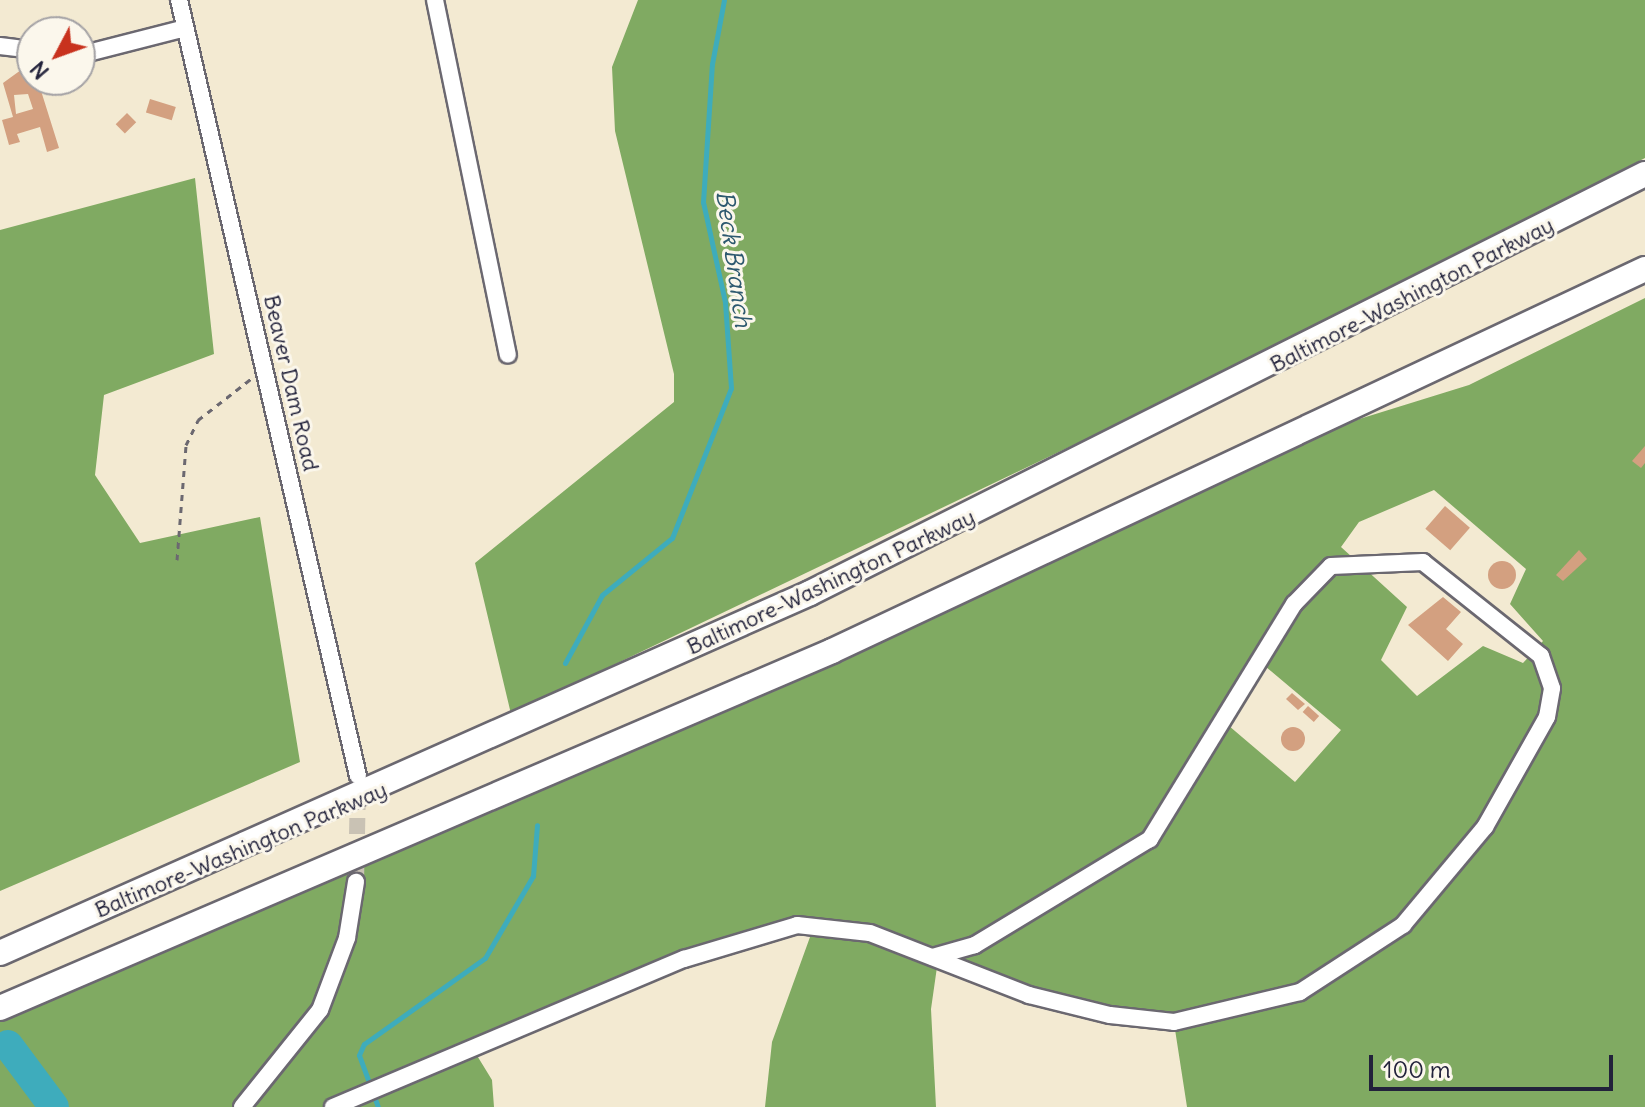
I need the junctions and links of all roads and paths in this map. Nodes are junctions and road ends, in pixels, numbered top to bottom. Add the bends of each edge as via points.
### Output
1 (179, 0) edge
2 (435, 0) edge
3 (185, 28) junction
4 (96, 51) edge
5 (1645, 174) edge
6 (1645, 269) edge
7 (508, 355) dead end
8 (265, 369) junction
9 (177, 560) dead end
10 (358, 776) tunnel mouth
11 (356, 882) tunnel mouth
12 (0, 953) edge
13 (933, 957) junction
14 (0, 1008) edge
15 (242, 1107) edge
16 (333, 1107) edge

1 - 3 street, Beaver Dam Road
2 - 7 street
3 - 4 street
3 - 8 street, Beaver Dam Road
5 - 12 highway, Baltimore-Washington Parkway via 810,593
6 - 14 highway via 818,657
8 - 9 path via 198,420 186,445
8 - 10 street, Beaver Dam Road
11 - 15 street via 347,938 320,1010
13 - 13 street via 975,945 1150,839 1294,604 1331,566 1423,562 1541,656 1552,688 1547,717 1485,827 1403,925 1300,992 1174,1022 1029,995
13 - 16 street via 841,927 767,930

